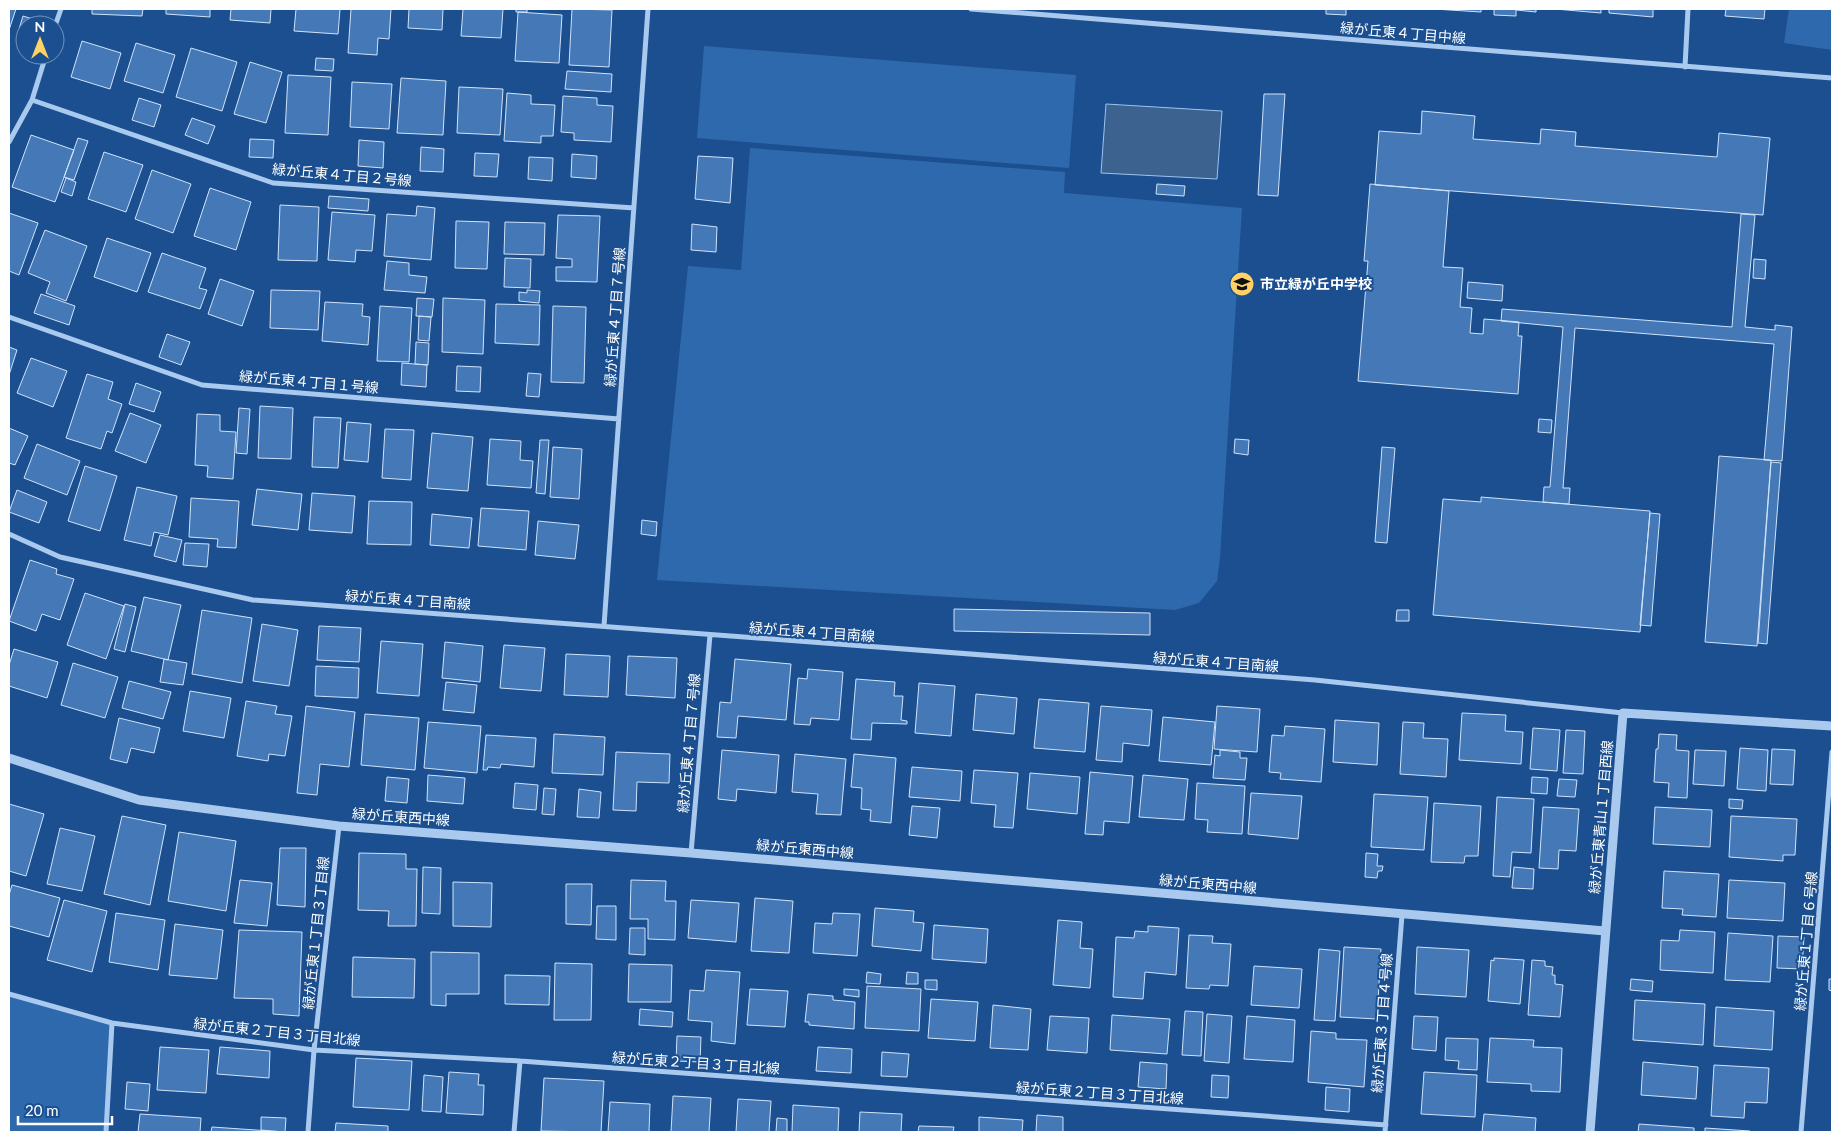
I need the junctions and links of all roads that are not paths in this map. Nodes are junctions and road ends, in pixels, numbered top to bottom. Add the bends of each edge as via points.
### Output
1 (648, 9) edge
2 (972, 9) edge
3 (1688, 9) edge
4 (43, 65) edge
5 (1685, 68) junction
6 (1832, 78) edge
7 (32, 100) junction
8 (9, 142) edge
9 (634, 208) junction
10 (9, 317) edge
11 (619, 419) junction
12 (9, 534) edge
13 (604, 626) junction
14 (710, 635) junction
15 (1622, 713) junction
16 (1832, 726) edge
17 (1832, 752) edge
18 (9, 758) edge
19 (339, 826) junction
20 (691, 853) junction
21 (1402, 915) junction
22 (1605, 931) junction
23 (9, 994) edge
24 (112, 1023) junction
25 (314, 1050) junction
26 (520, 1061) junction
27 (1386, 1125) junction
28 (106, 1132) edge
29 (308, 1132) edge
30 (514, 1132) edge
31 (1385, 1132) edge
32 (1590, 1132) edge
33 (1801, 1132) edge

1 - 9 street, 緑が丘東４丁目７号線
2 - 5 street, 緑が丘東４丁目中線
3 - 5 street
4 - 7 street
5 - 6 street, 緑が丘東４丁目中線
7 - 8 street
7 - 9 street, 緑が丘東４丁目２号線 via 273,183
9 - 11 street, 緑が丘東４丁目７号線
10 - 11 street, 緑が丘東４丁目１号線 via 202,385
11 - 13 street, 緑が丘東４丁目７号線
12 - 13 street, 緑が丘東４丁目南線 via 60,557 253,600
13 - 14 street, 緑が丘東４丁目南線
14 - 15 street, 緑が丘東４丁目南線 via 1315,680
14 - 20 street, 緑が丘東４丁目７号線
15 - 16 street
15 - 22 street, 緑が丘東青山１丁目西線
17 - 33 street, 緑が丘東１丁目６号線
18 - 19 street, 緑が丘東西中線 via 139,800
19 - 20 street, 緑が丘東西中線
19 - 25 street, 緑が丘東１丁目３丁目線
20 - 21 street, 緑が丘東西中線
21 - 22 street, 緑が丘東西中線
21 - 27 street, 緑が丘東３丁目４号線
22 - 32 street, 緑が丘東青山１丁目西線
23 - 24 street, 緑が丘東２丁目３丁目北線
24 - 25 street, 緑が丘東２丁目３丁目北線
24 - 28 street
25 - 26 street, 緑が丘東２丁目３丁目北線
25 - 29 street, 緑が丘東１丁目３丁目線
26 - 27 street, 緑が丘東２丁目３丁目北線
26 - 30 street
27 - 31 street, 緑が丘東３丁目４号線

